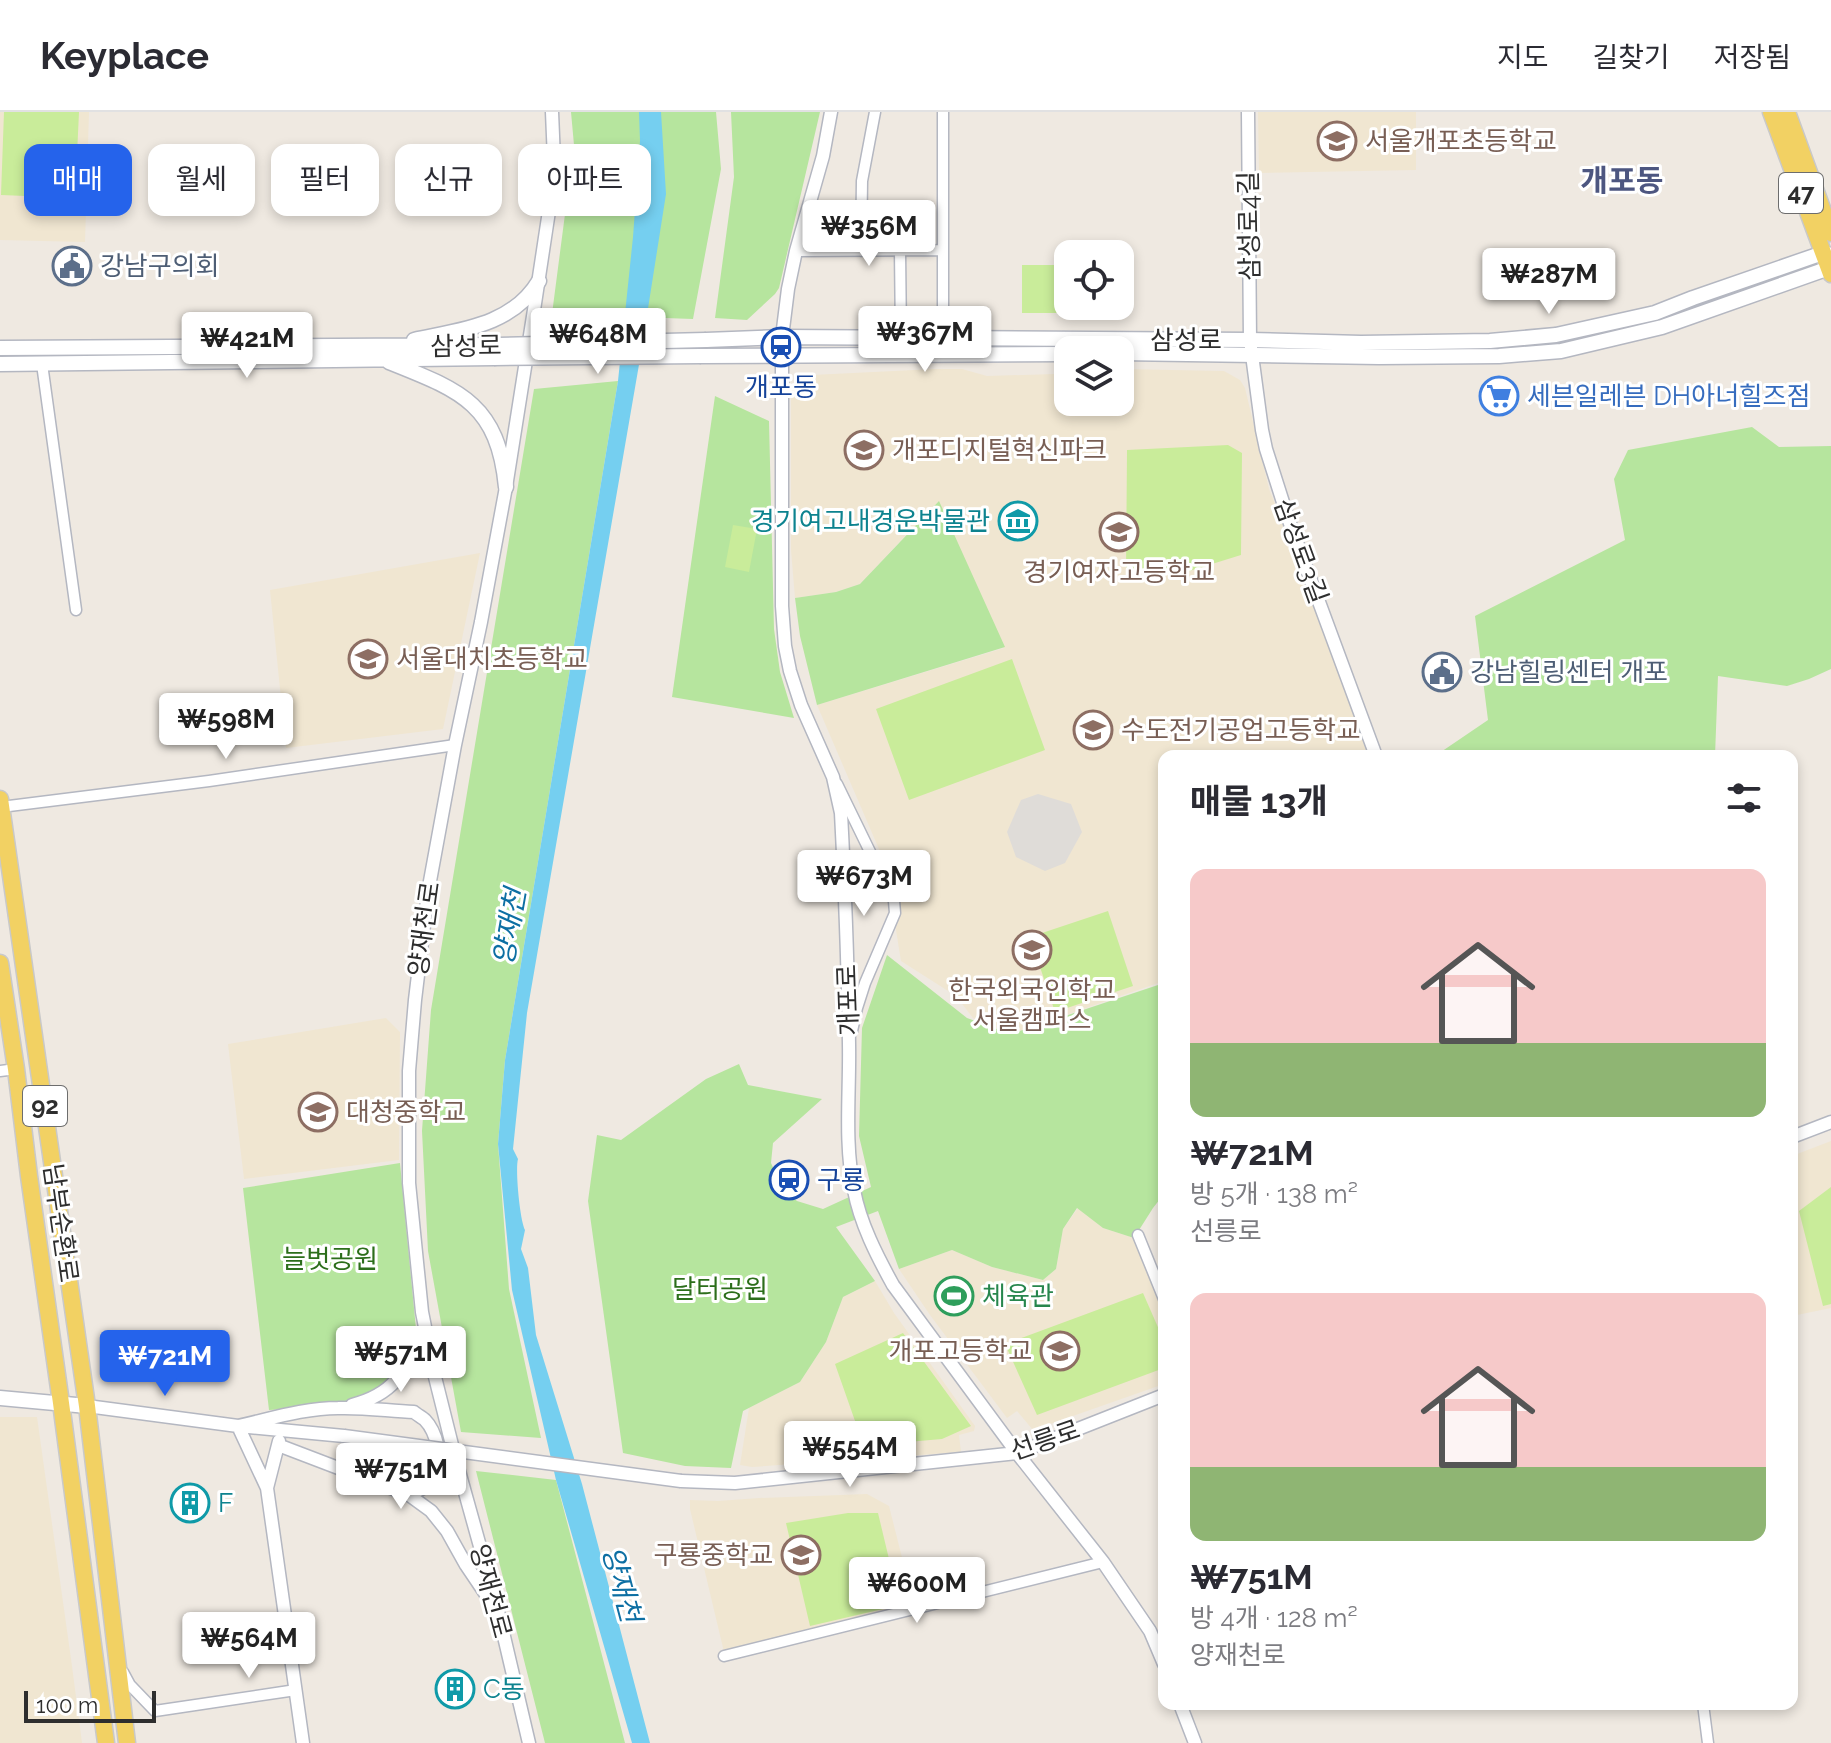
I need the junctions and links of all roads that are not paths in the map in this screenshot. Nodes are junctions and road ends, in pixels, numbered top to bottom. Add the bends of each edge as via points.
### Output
1 (552, 112) edge
2 (831, 112) edge
3 (875, 112) edge
4 (943, 112) edge
5 (1248, 112) edge
6 (1771, 112) edge
7 (1787, 112) edge
8 (1831, 233) edge
9 (943, 250) junction
10 (796, 251) junction
11 (861, 251) junction
12 (900, 251) junction
13 (1829, 263) edge
14 (539, 281) junction
15 (782, 337) junction
16 (901, 338) junction
17 (943, 338) junction
18 (0, 348) edge
19 (1251, 348) junction
20 (496, 352) junction
21 (1134, 352) edge
22 (382, 353) junction
23 (1054, 354) edge
24 (781, 356) junction
25 (0, 364) edge
26 (42, 364) junction
27 (506, 487) junction
28 (76, 610) dead end
29 (455, 745) junction
30 (1374, 750) edge
31 (833, 777) junction
32 (0, 799) edge
33 (1, 807) edge
34 (845, 886) junction
35 (891, 893) junction
36 (0, 963) edge
37 (849, 1045) junction
38 (8, 1070) edge
39 (1831, 1122) edge
40 (1798, 1135) edge
41 (1138, 1235) dead end
42 (1158, 1284) edge
43 (425, 1327) junction
44 (1158, 1397) edge
45 (0, 1398) edge
46 (61, 1403) junction
47 (87, 1406) junction
48 (339, 1408) junction
49 (238, 1426) junction
50 (282, 1431) junction
51 (278, 1445) junction
52 (1017, 1453) junction
53 (267, 1488) junction
54 (409, 1495) junction
55 (1103, 1562) junction
56 (498, 1611) junction
57 (1158, 1650) edge
58 (724, 1656) dead end
59 (118, 1659) junction
60 (296, 1690) junction
61 (1182, 1710) edge
62 (1704, 1710) edge
63 (106, 1743) edge
64 (127, 1743) edge
65 (303, 1743) edge
66 (529, 1743) edge
67 (1195, 1743) edge
68 (1708, 1743) edge

1 - 14 street, 양재천로 via 554,160
2 - 10 street, 개포로
3 - 11 street via 862,181
4 - 9 street
5 - 19 street, 삼성로4길
6 - 13 main road, 47
7 - 8 main road, 47
9 - 12 street
9 - 17 street
10 - 11 street
10 - 15 street, 개포로
11 - 12 street
12 - 16 street
13 - 19 main road, 삼성로 via 1556,335
14 - 22 main road via 504,316
14 - 27 street, 양재천로
15 - 16 main road, 삼성로
15 - 20 main road, 삼성로, bridge
15 - 24 street, 개포로
16 - 17 main road, 삼성로
17 - 19 main road, 삼성로
18 - 22 main road, 삼성로
19 - 21 main road, 삼성로
19 - 30 street, 삼성로3길 via 1266,449
20 - 22 main road, 삼성로
20 - 24 main road, 삼성로, bridge
22 - 26 main road, 삼성로
22 - 27 main road via 472,403 504,459
23 - 24 main road, 삼성로
24 - 31 street, 개포로 via 785,646 801,705
25 - 26 main road, 삼성로
26 - 28 street
27 - 29 street, 양재천로
29 - 33 street
29 - 43 street, 양재천로 via 428,892 409,1071 409,1183
31 - 34 street, 개포로 via 841,813
31 - 35 street
32 - 33 main road, 남부순환로 / 92
33 - 47 main road, 남부순환로 / 92
34 - 35 street via 877,881
34 - 37 street, 개포로
35 - 37 street via 895,913 865,983
36 - 38 main road, 남부순환로 / 92
37 - 52 street, 개포로 via 851,1169 867,1231 893,1285
38 - 46 main road, 남부순환로 / 92 via 29,1176
39 - 40 street
41 - 42 street
43 - 48 street via 401,1376 388,1389
43 - 56 street, 양재천로
44 - 52 street, 선릉로
45 - 46 main road
46 - 47 main road
46 - 63 main road, 남부순환로 / 92
47 - 49 street
47 - 59 main road, 남부순환로 / 92
48 - 49 street
48 - 54 street via 414,1412 424,1419 440,1462 426,1488
49 - 50 street
49 - 53 street
50 - 51 street
50 - 52 street, 선릉로, bridge via 681,1481 735,1483
51 - 53 street
51 - 54 street
52 - 55 street, 개포로
53 - 60 street
54 - 56 street via 447,1531
55 - 57 street, 개포로
55 - 58 street
56 - 66 street, 양재천로
59 - 60 street via 130,1685 155,1711
59 - 64 main road, 남부순환로 / 92
60 - 65 street
61 - 67 street
62 - 68 street

